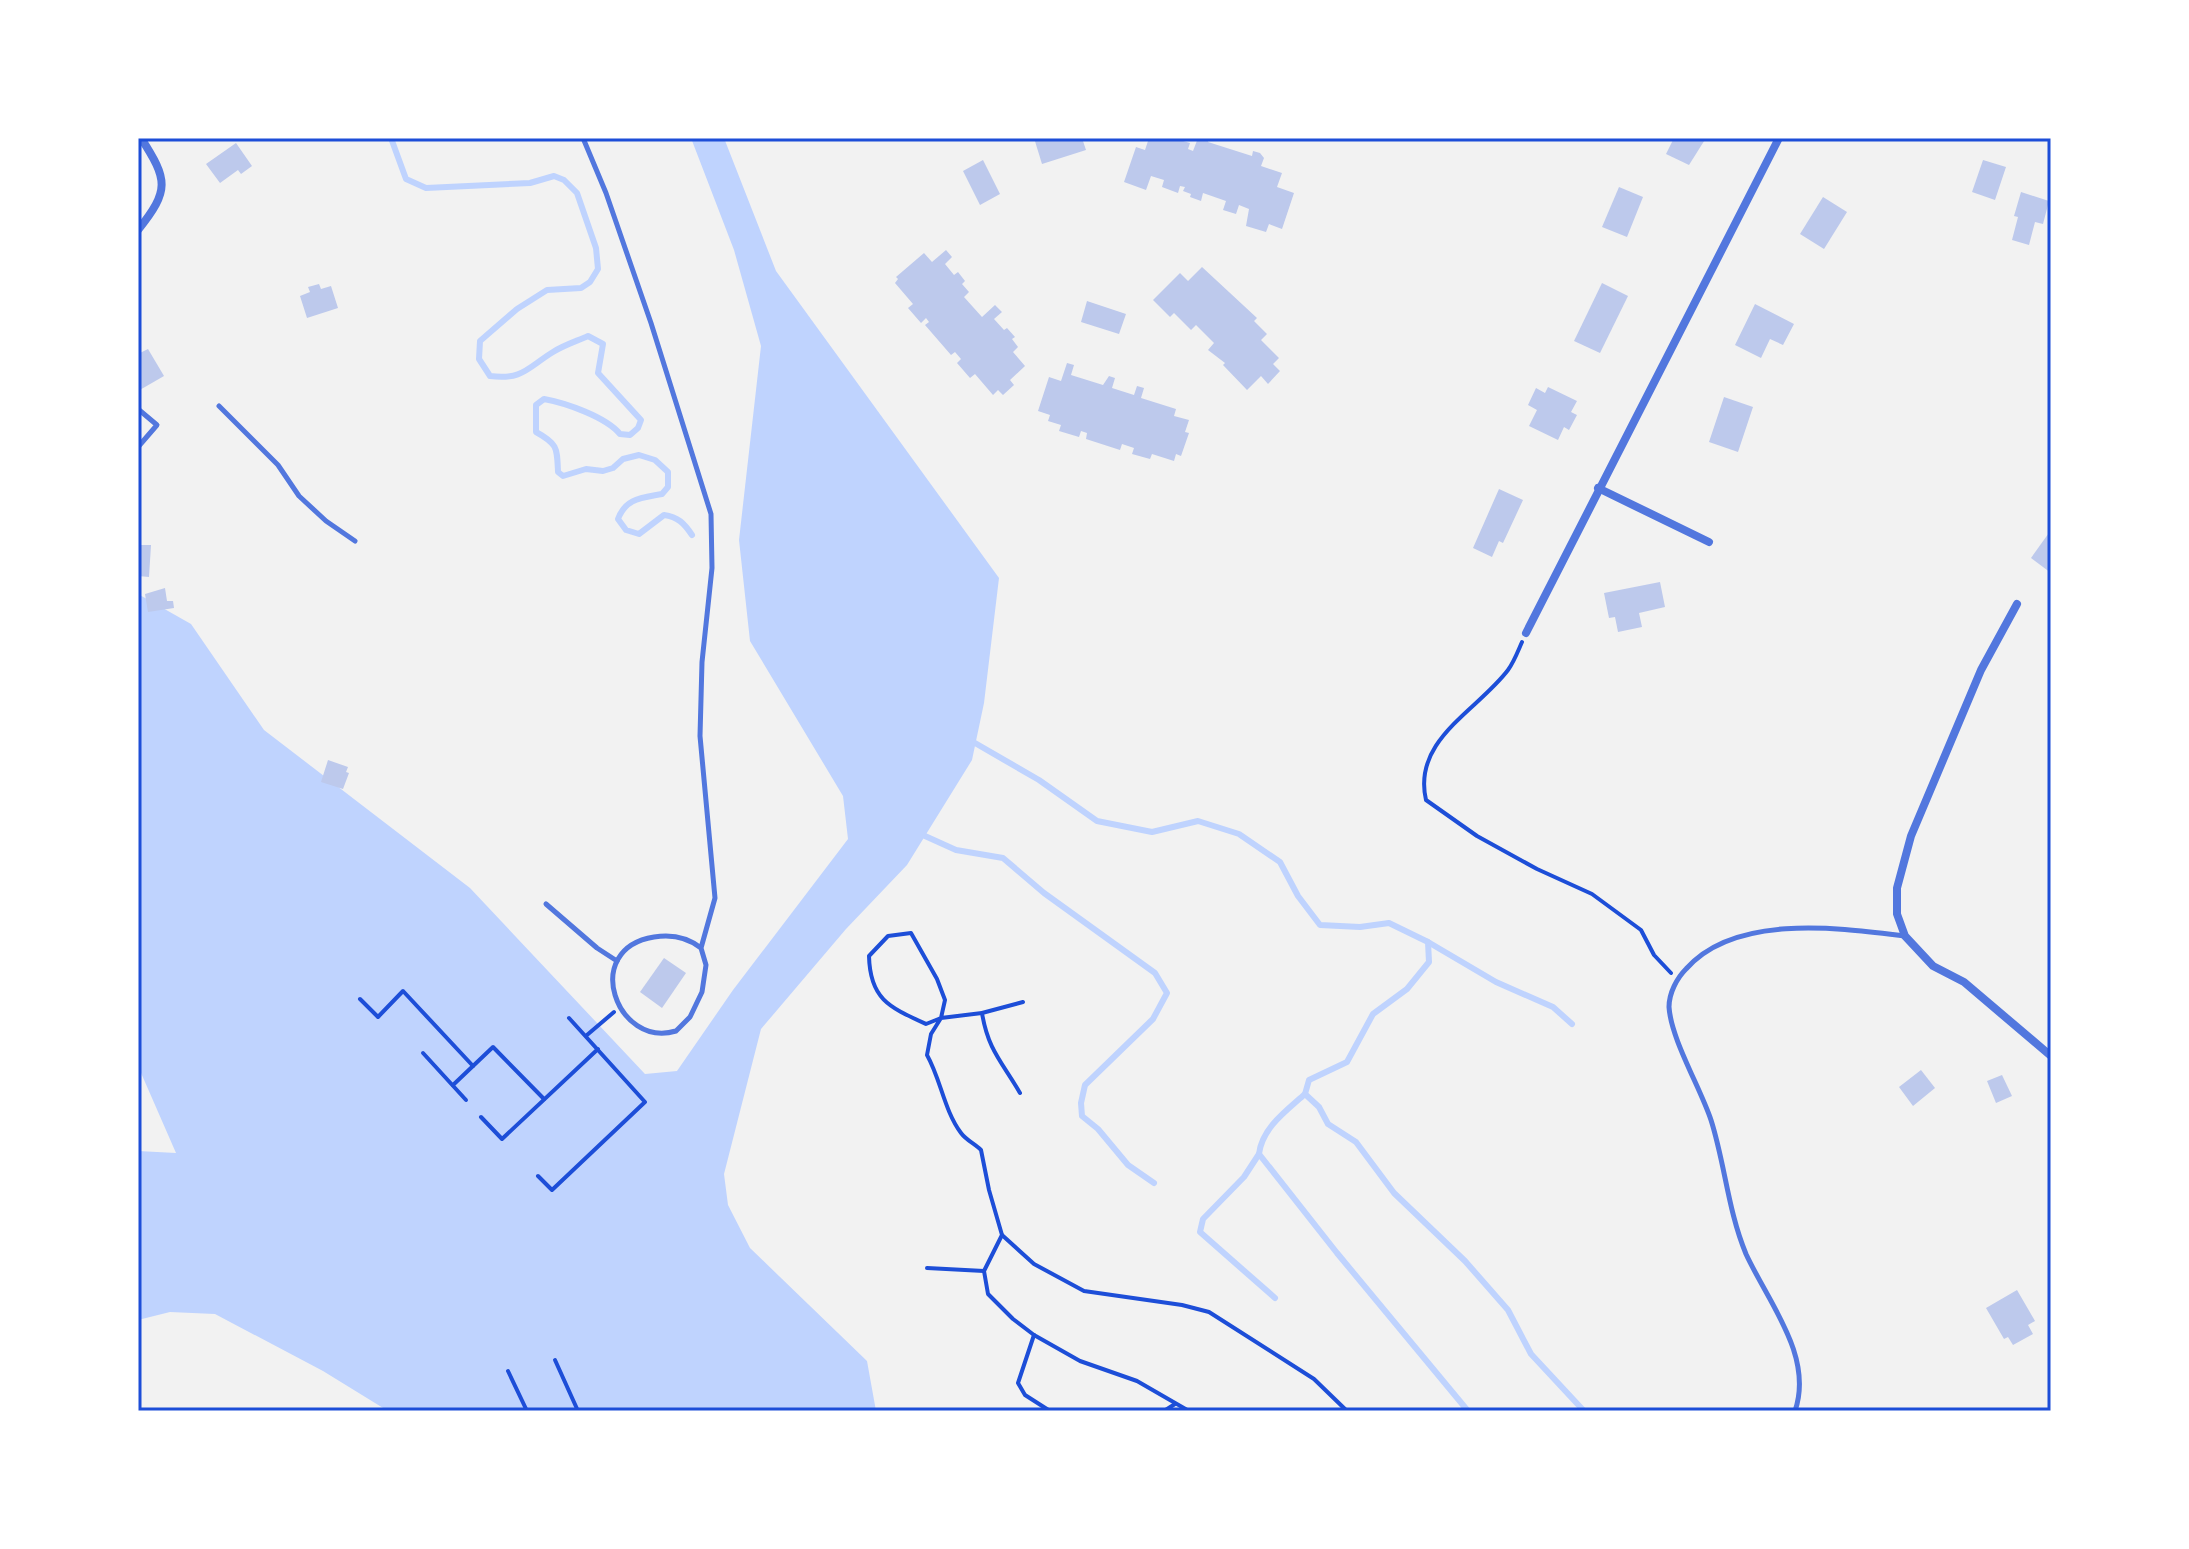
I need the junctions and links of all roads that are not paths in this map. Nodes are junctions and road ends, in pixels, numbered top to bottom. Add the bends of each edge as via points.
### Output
1 (141, 138) edge
2 (583, 138) edge
3 (1779, 138) edge
4 (138, 230) edge
5 (219, 406) dead end
6 (138, 409) edge
7 (138, 447) edge
8 (1598, 488) junction
9 (355, 541) dead end
10 (1709, 542) dead end
11 (2017, 604) dead end
12 (1526, 633) road end
13 (546, 904) dead end
14 (1905, 936) junction
15 (701, 948) junction
16 (617, 961) junction
17 (2051, 1056) edge
18 (1795, 1411) edge

1 - 4 street via 163,180 155,210
2 - 15 lane via 651,323 711,514 700,736 715,898
3 - 8 street
5 - 9 lane via 278,465 299,496
6 - 7 lane via 157,425
8 - 10 street
8 - 12 street
11 - 14 street via 1981,670 1911,836 1897,888 1897,914
13 - 16 lane
14 - 17 street via 1933,966 1964,982
14 - 18 lane via 1821,927 1753,933 1699,955 1677,980 1670,1000 1671,1017 1713,1128 1736,1228 1797,1360 1800,1397
15 - 16 lane via 690,939 660,936 631,945
15 - 16 lane via 706,965 702,992 690,1017 667,1033 651,1033 631,1021 611,984

